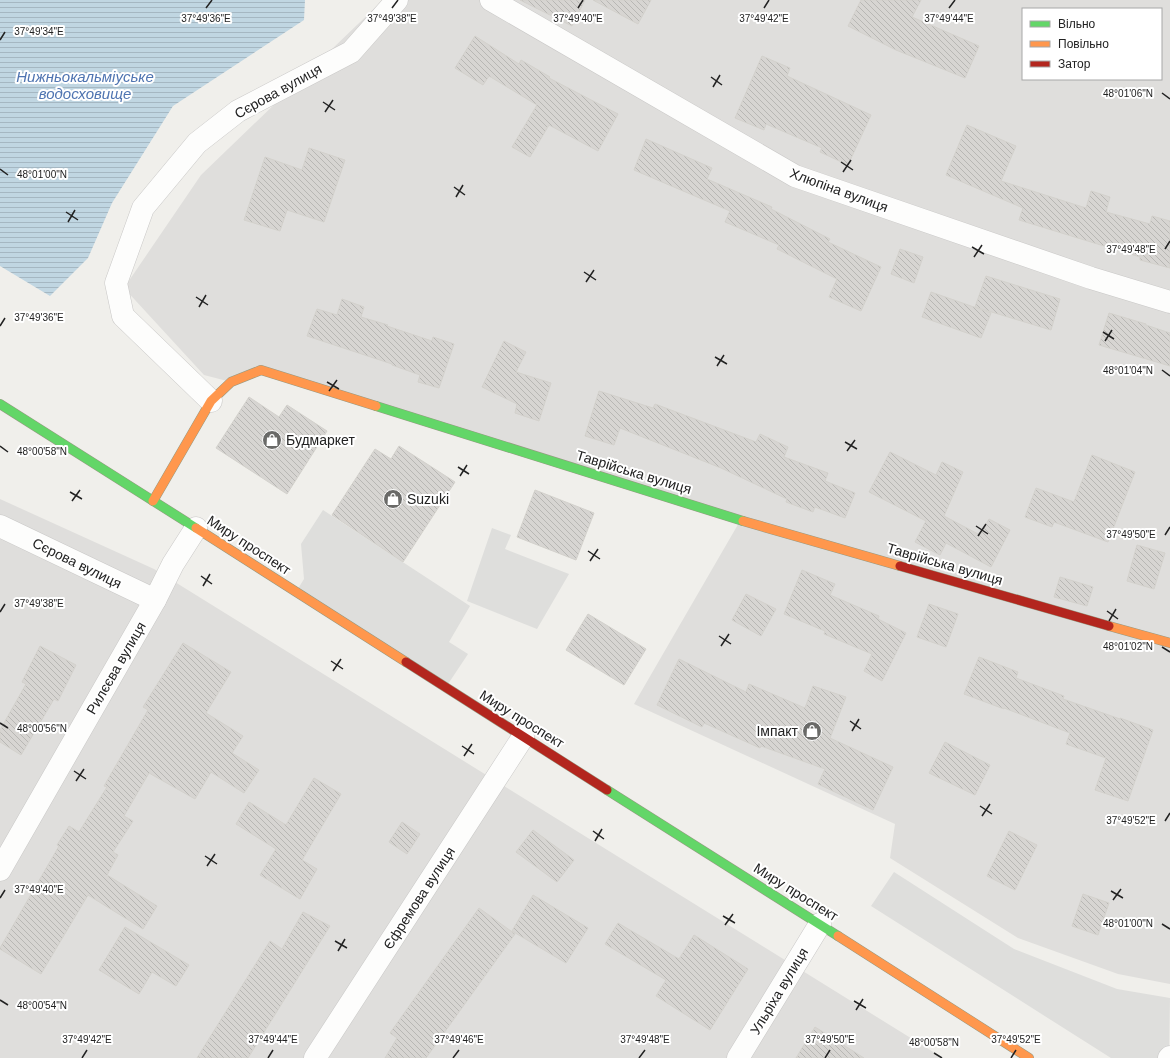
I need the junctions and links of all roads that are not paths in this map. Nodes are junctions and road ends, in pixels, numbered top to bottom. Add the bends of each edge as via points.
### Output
1 (397, 0) edge
2 (491, 0) edge
3 (1170, 302) edge
4 (211, 401) junction
5 (0, 404) edge
6 (153, 501) junction
7 (0, 526) edge
8 (196, 528) junction
9 (155, 600) junction
10 (1170, 643) edge
11 (523, 737) junction
12 (0, 870) edge
13 (820, 924) junction
14 (315, 1058) edge
15 (738, 1058) edge
16 (1029, 1058) edge

1 - 4 street, Сєрова вулиця via 351,52 238,111 197,143 143,208 116,283 123,316
2 - 3 street, Хлюпіна вулиця via 795,176 1091,278
4 - 6 main road, Таврійська вулиця
4 - 10 main road, Таврійська вулиця via 231,382 261,370 740,520
5 - 6 main road, Миру проспект
6 - 8 main road, Миру проспект
7 - 9 street, Сєрова вулиця
8 - 9 street, Рилєєва вулиця
8 - 11 main road, Миру проспект
9 - 12 street, Рилєєва вулиця
11 - 13 main road, Миру проспект
11 - 14 street, Єфремова вулиця
13 - 15 street, Ульріха вулиця
13 - 16 main road, Миру проспект

